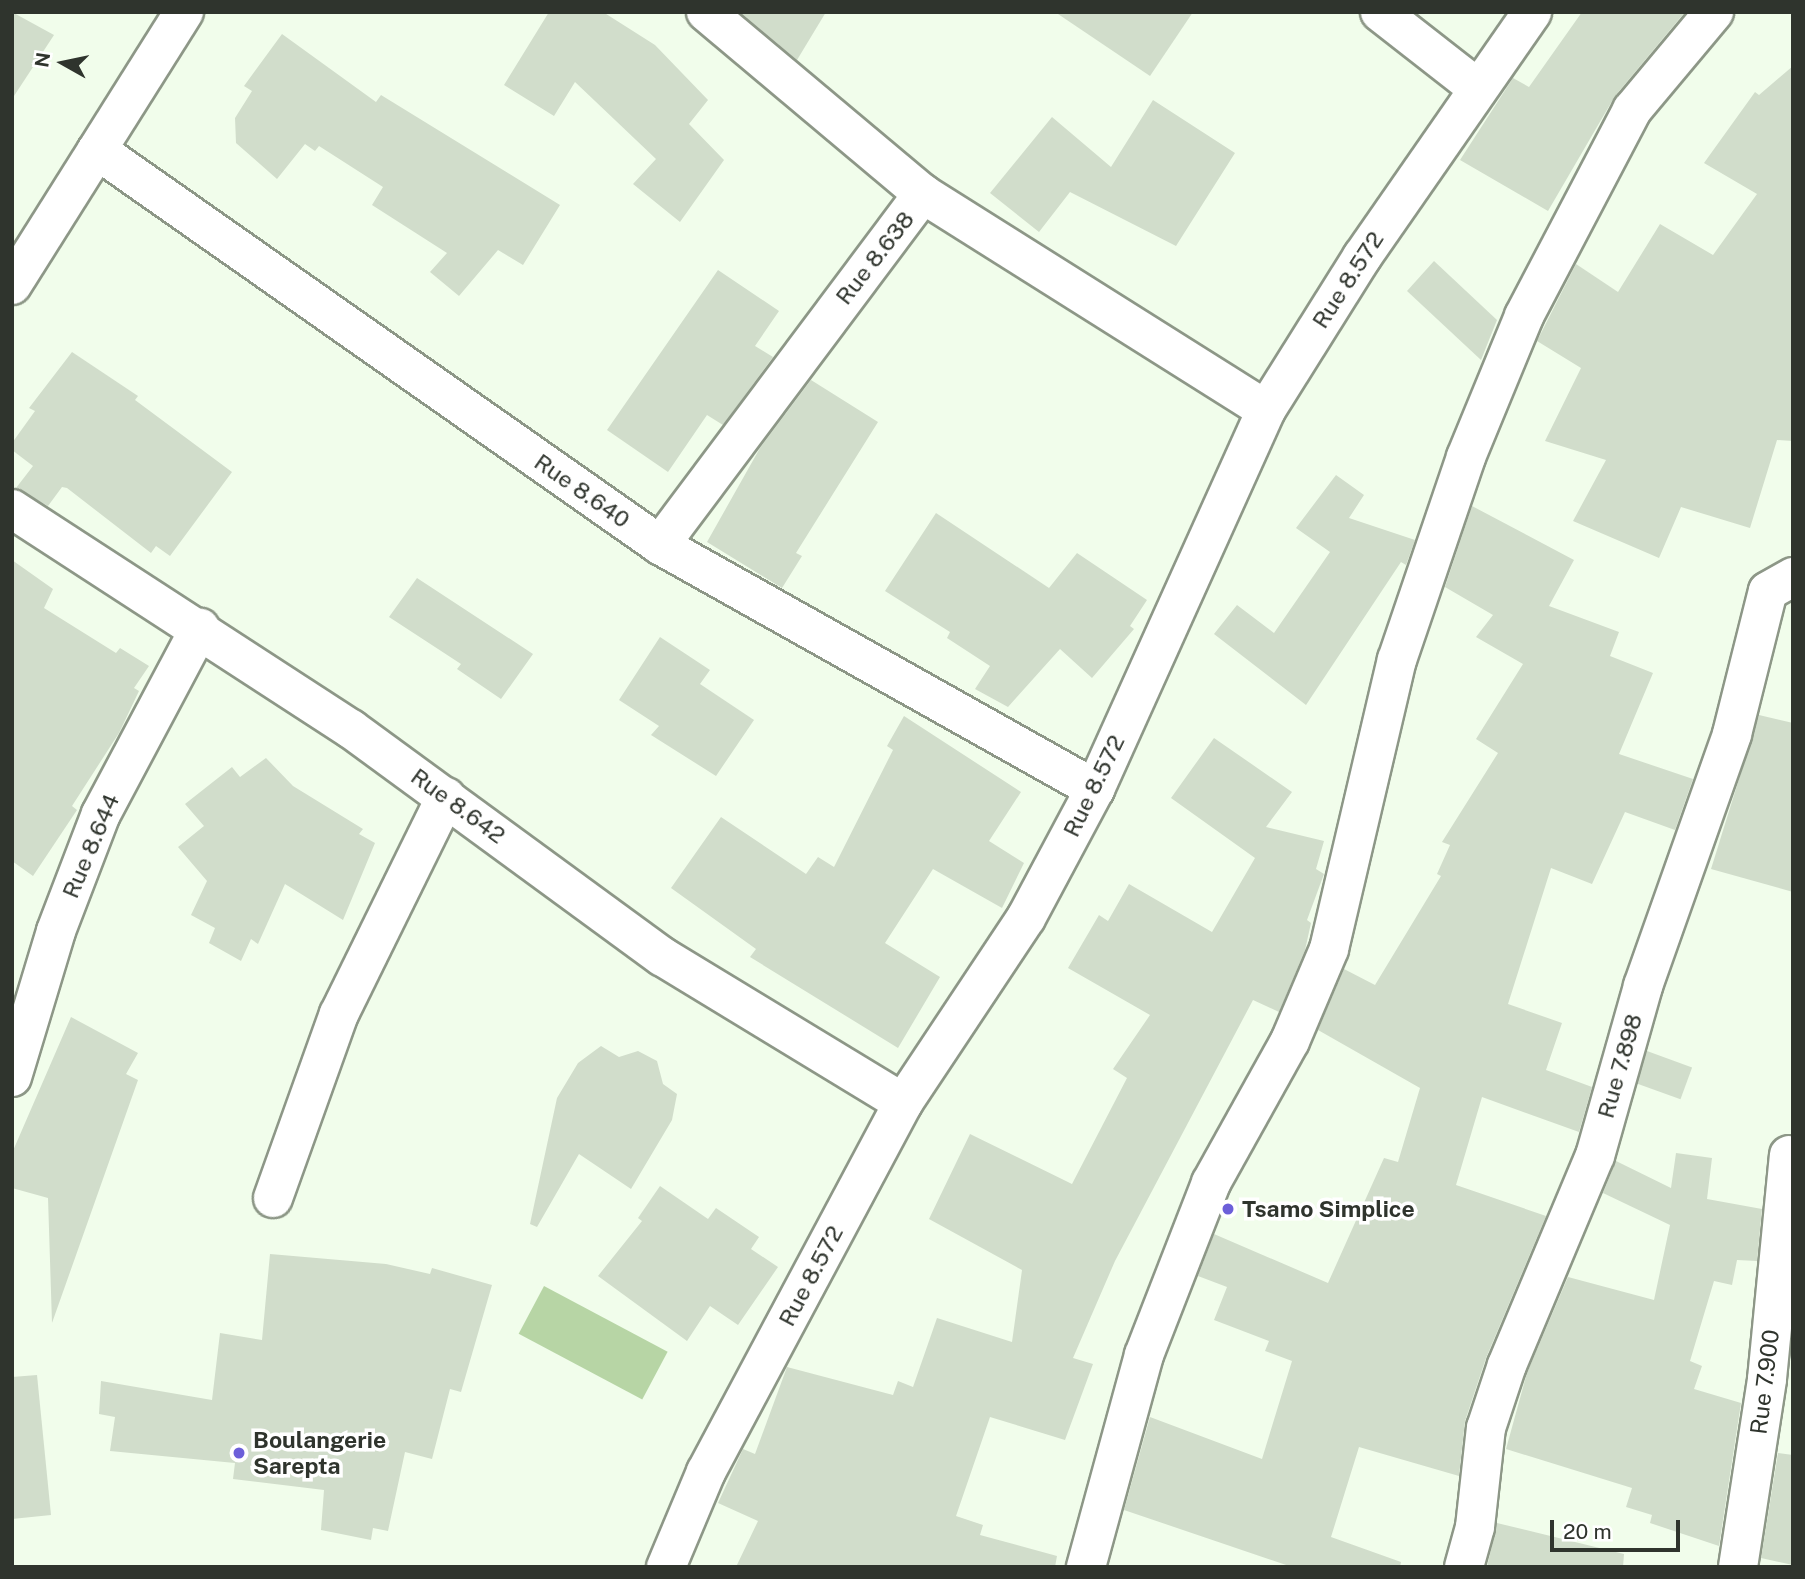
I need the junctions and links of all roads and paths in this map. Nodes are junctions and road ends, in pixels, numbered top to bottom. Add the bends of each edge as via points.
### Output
1 (184, 12) edge
2 (706, 12) edge
3 (1380, 12) edge
4 (1532, 12) edge
5 (1714, 12) edge
6 (1476, 87) junction
7 (97, 150) junction
8 (923, 194) junction
9 (12, 285) edge
10 (1266, 410) junction
11 (12, 509) edge
12 (660, 545) junction
13 (1793, 577) edge
14 (200, 628) junction
15 (1095, 789) junction
16 (446, 797) junction
17 (12, 1077) edge
18 (903, 1103) junction
19 (1789, 1155) dead end
20 (273, 1198) dead end
21 (666, 1567) edge
22 (1086, 1567) edge
23 (1464, 1567) edge
24 (1738, 1567) edge

1 - 7 street
2 - 8 street
3 - 6 street
4 - 6 street, Rue 8.572
5 - 22 street via 1632,110 1524,316 1453,489 1378,727 1329,949 1290,1041 1211,1183 1144,1355
6 - 10 street, Rue 8.572
7 - 9 street
7 - 12 street, Rue 8.640
8 - 10 street, Rue 8.638
8 - 12 street, Rue 8.638
10 - 15 street, Rue 8.572
11 - 14 street, Rue 8.642
12 - 15 street, Rue 8.640
13 - 23 street, Rue 7.898 via 1769,591 1732,734 1643,986 1595,1156 1490,1415 1475,1527
14 - 16 street, Rue 8.642
14 - 17 street, Rue 8.644 via 102,814 56,931
15 - 18 street, Rue 8.572 via 1026,918
16 - 18 street, Rue 8.642 via 663,957
16 - 20 street via 339,1014
18 - 21 street, Rue 8.572 via 706,1472
19 - 24 street, Rue 7.900 via 1767,1379

